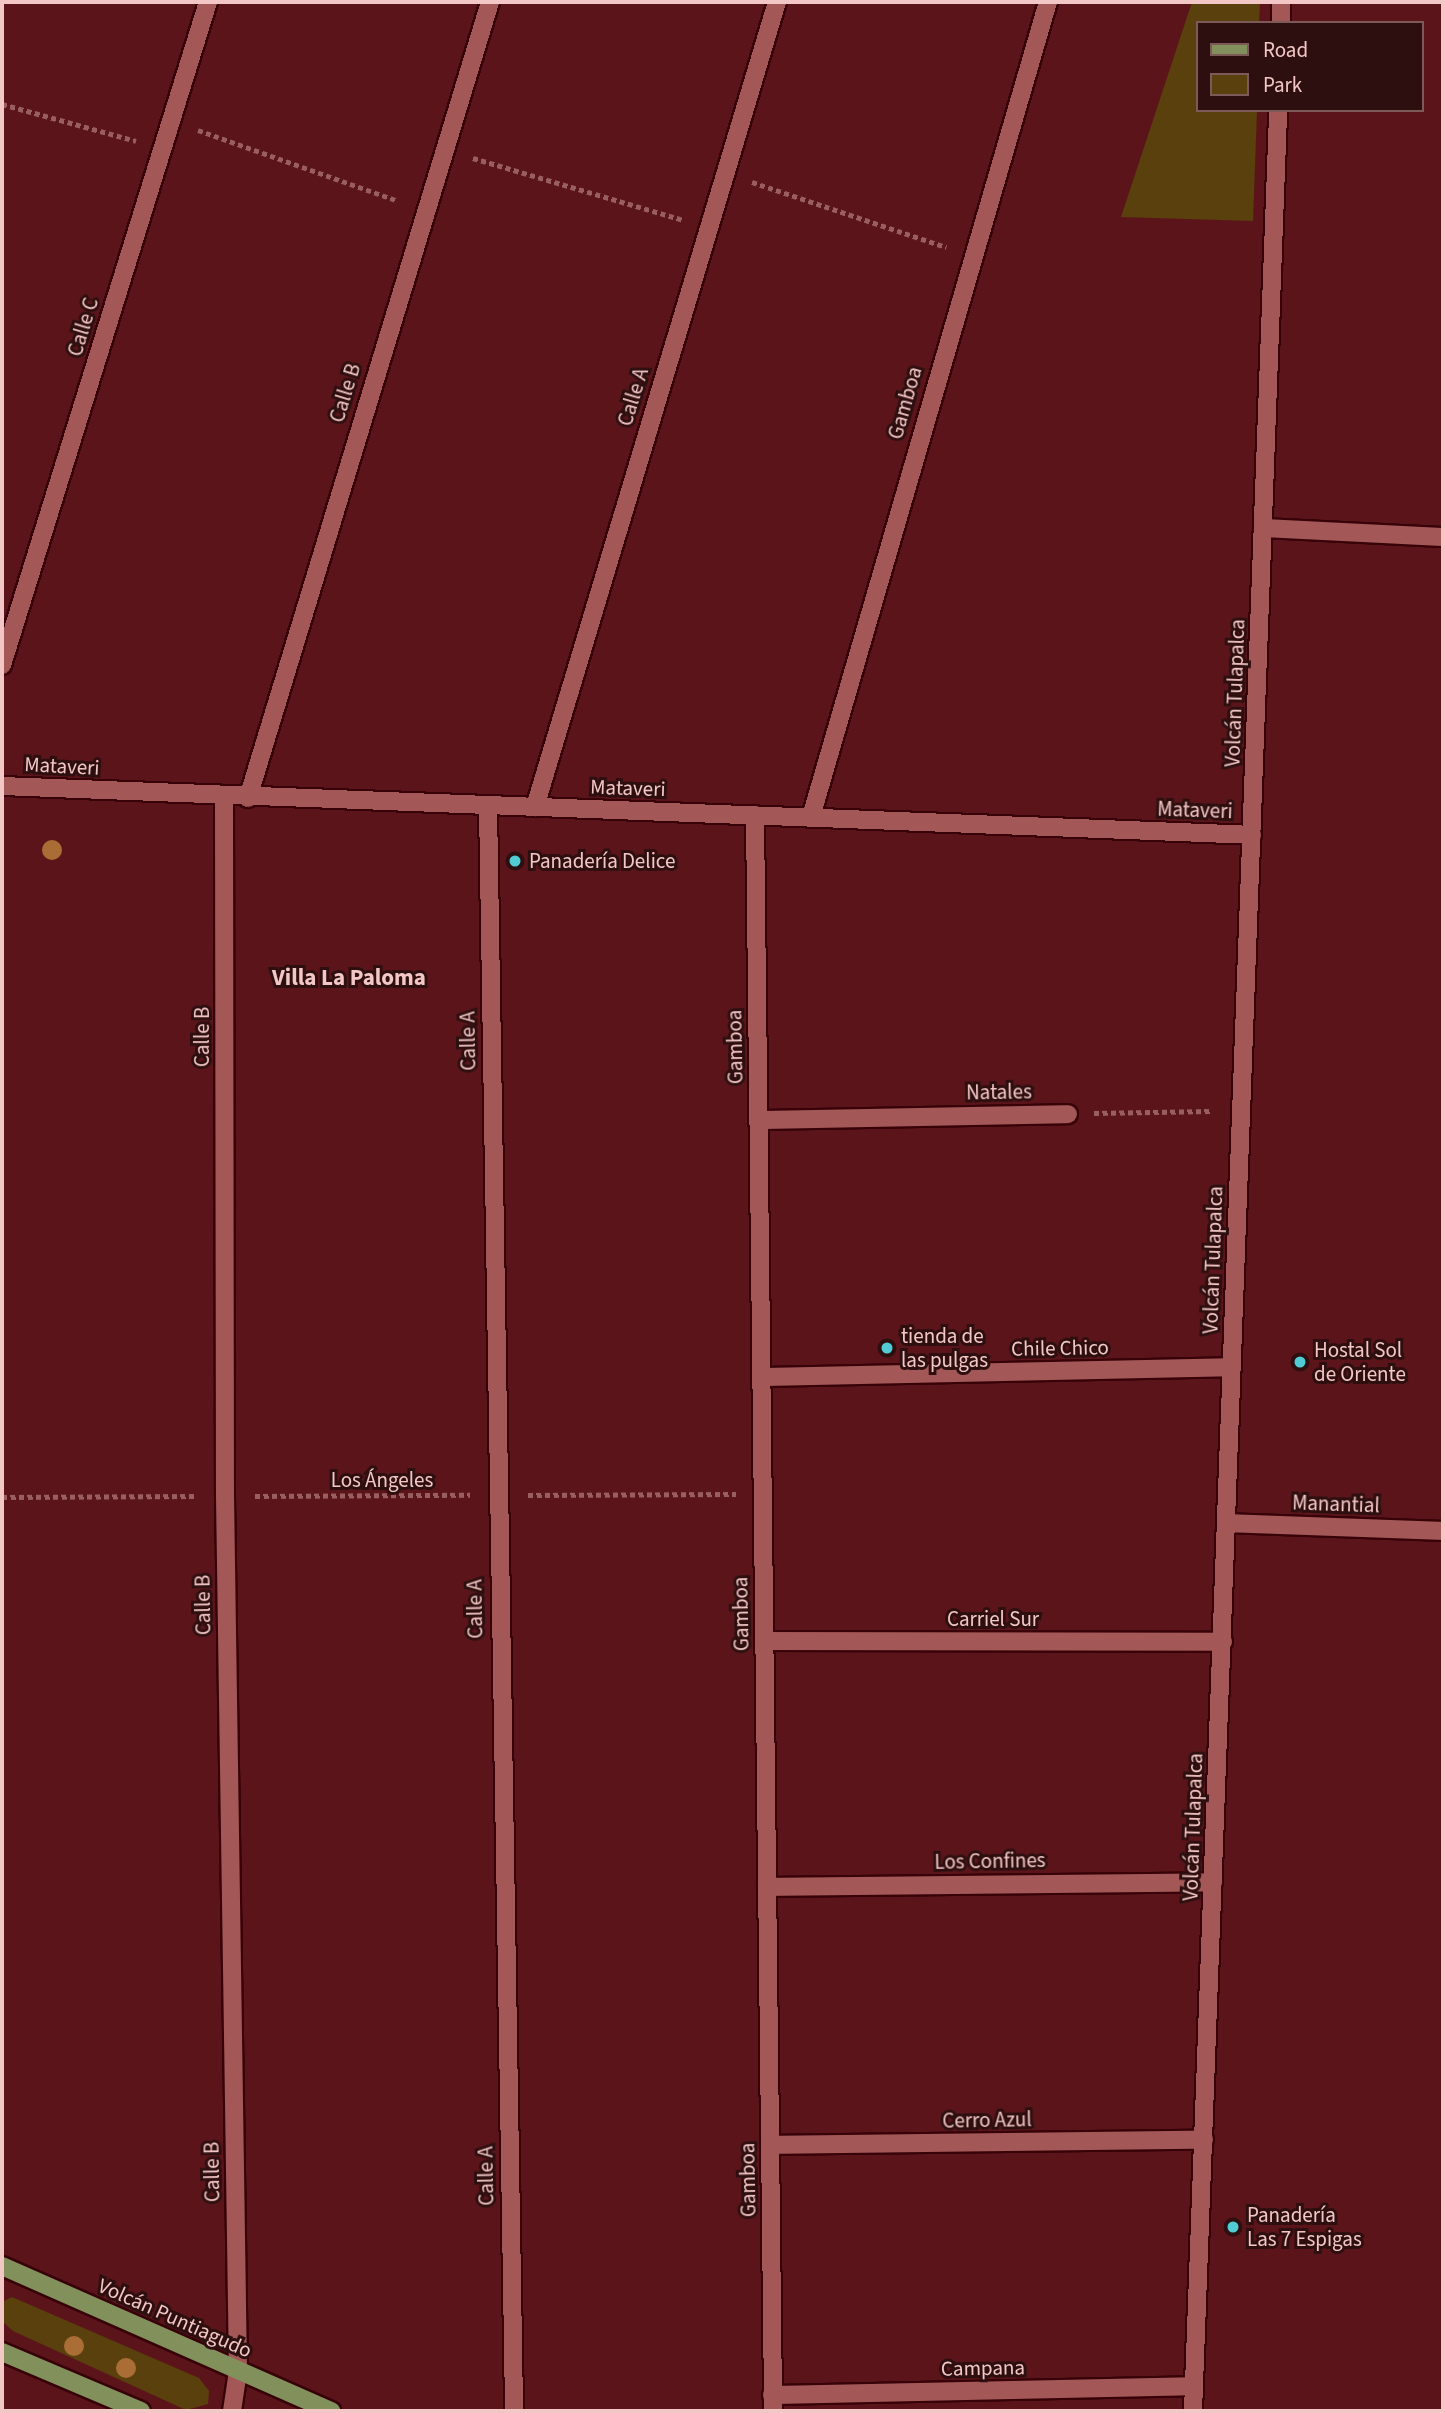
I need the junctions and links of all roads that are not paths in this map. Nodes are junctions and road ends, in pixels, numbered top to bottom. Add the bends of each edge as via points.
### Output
1 (208, 2) edge
2 (490, 2) edge
3 (777, 2) edge
4 (1048, 2) edge
5 (1281, 2) edge
6 (1281, 21) edge
7 (1278, 112) edge
8 (1263, 528) junction
9 (1443, 537) edge
10 (2, 665) edge
11 (2, 786) edge
12 (224, 797) junction
13 (248, 798) junction
14 (488, 805) junction
15 (534, 807) junction
16 (755, 815) junction
17 (811, 817) junction
18 (1252, 835) junction
19 (1068, 1114) road end
20 (759, 1120) junction
21 (1233, 1367) junction
22 (762, 1377) junction
23 (1227, 1523) junction
24 (1443, 1531) edge
25 (764, 1642) junction
26 (1223, 1642) junction
27 (1213, 1882) junction
28 (767, 1887) junction
29 (1204, 2140) junction
30 (770, 2145) junction
31 (2, 2266) edge
32 (2, 2351) edge
33 (239, 2371) junction
34 (1194, 2386) junction
35 (772, 2403) edge
36 (141, 2411) edge
37 (232, 2411) edge
38 (331, 2411) edge
39 (514, 2411) edge
40 (1193, 2411) edge

1 - 10 street, Calle C
2 - 13 street, Calle B
3 - 15 street, Calle A
4 - 17 street, Gamboa
5 - 6 street
7 - 8 street, Volcán Tulapalca
8 - 9 street
8 - 18 street, Volcán Tulapalca
11 - 12 street, Mataveri
12 - 13 street, Mataveri
12 - 33 street, Calle B via 225,1496
13 - 14 street, Mataveri
14 - 15 street, Mataveri
14 - 39 street, Calle A via 495,1495
15 - 16 street, Mataveri
16 - 17 street, Mataveri
16 - 20 street, Gamboa
17 - 18 street, Mataveri
18 - 21 street, Volcán Tulapalca
19 - 20 street, Natales
20 - 22 street, Gamboa
21 - 22 street, Chile Chico
21 - 23 street, Volcán Tulapalca
22 - 25 street, Gamboa
23 - 24 street, Manantial
23 - 26 street, Volcán Tulapalca
25 - 26 street, Carriel Sur
25 - 28 street, Gamboa
26 - 27 street, Volcán Tulapalca
27 - 28 street, Los Confines
27 - 29 street, Volcán Tulapalca
28 - 30 street, Gamboa
29 - 30 street, Cerro Azul
29 - 34 street, Volcán Tulapalca
30 - 35 street, Gamboa
31 - 33 main road, Volcán Puntiagudo
32 - 36 main road
33 - 37 street, Calle B
33 - 38 main road, Volcán Puntiagudo
34 - 35 street, Campana
34 - 40 street, Volcán Tulapalca

